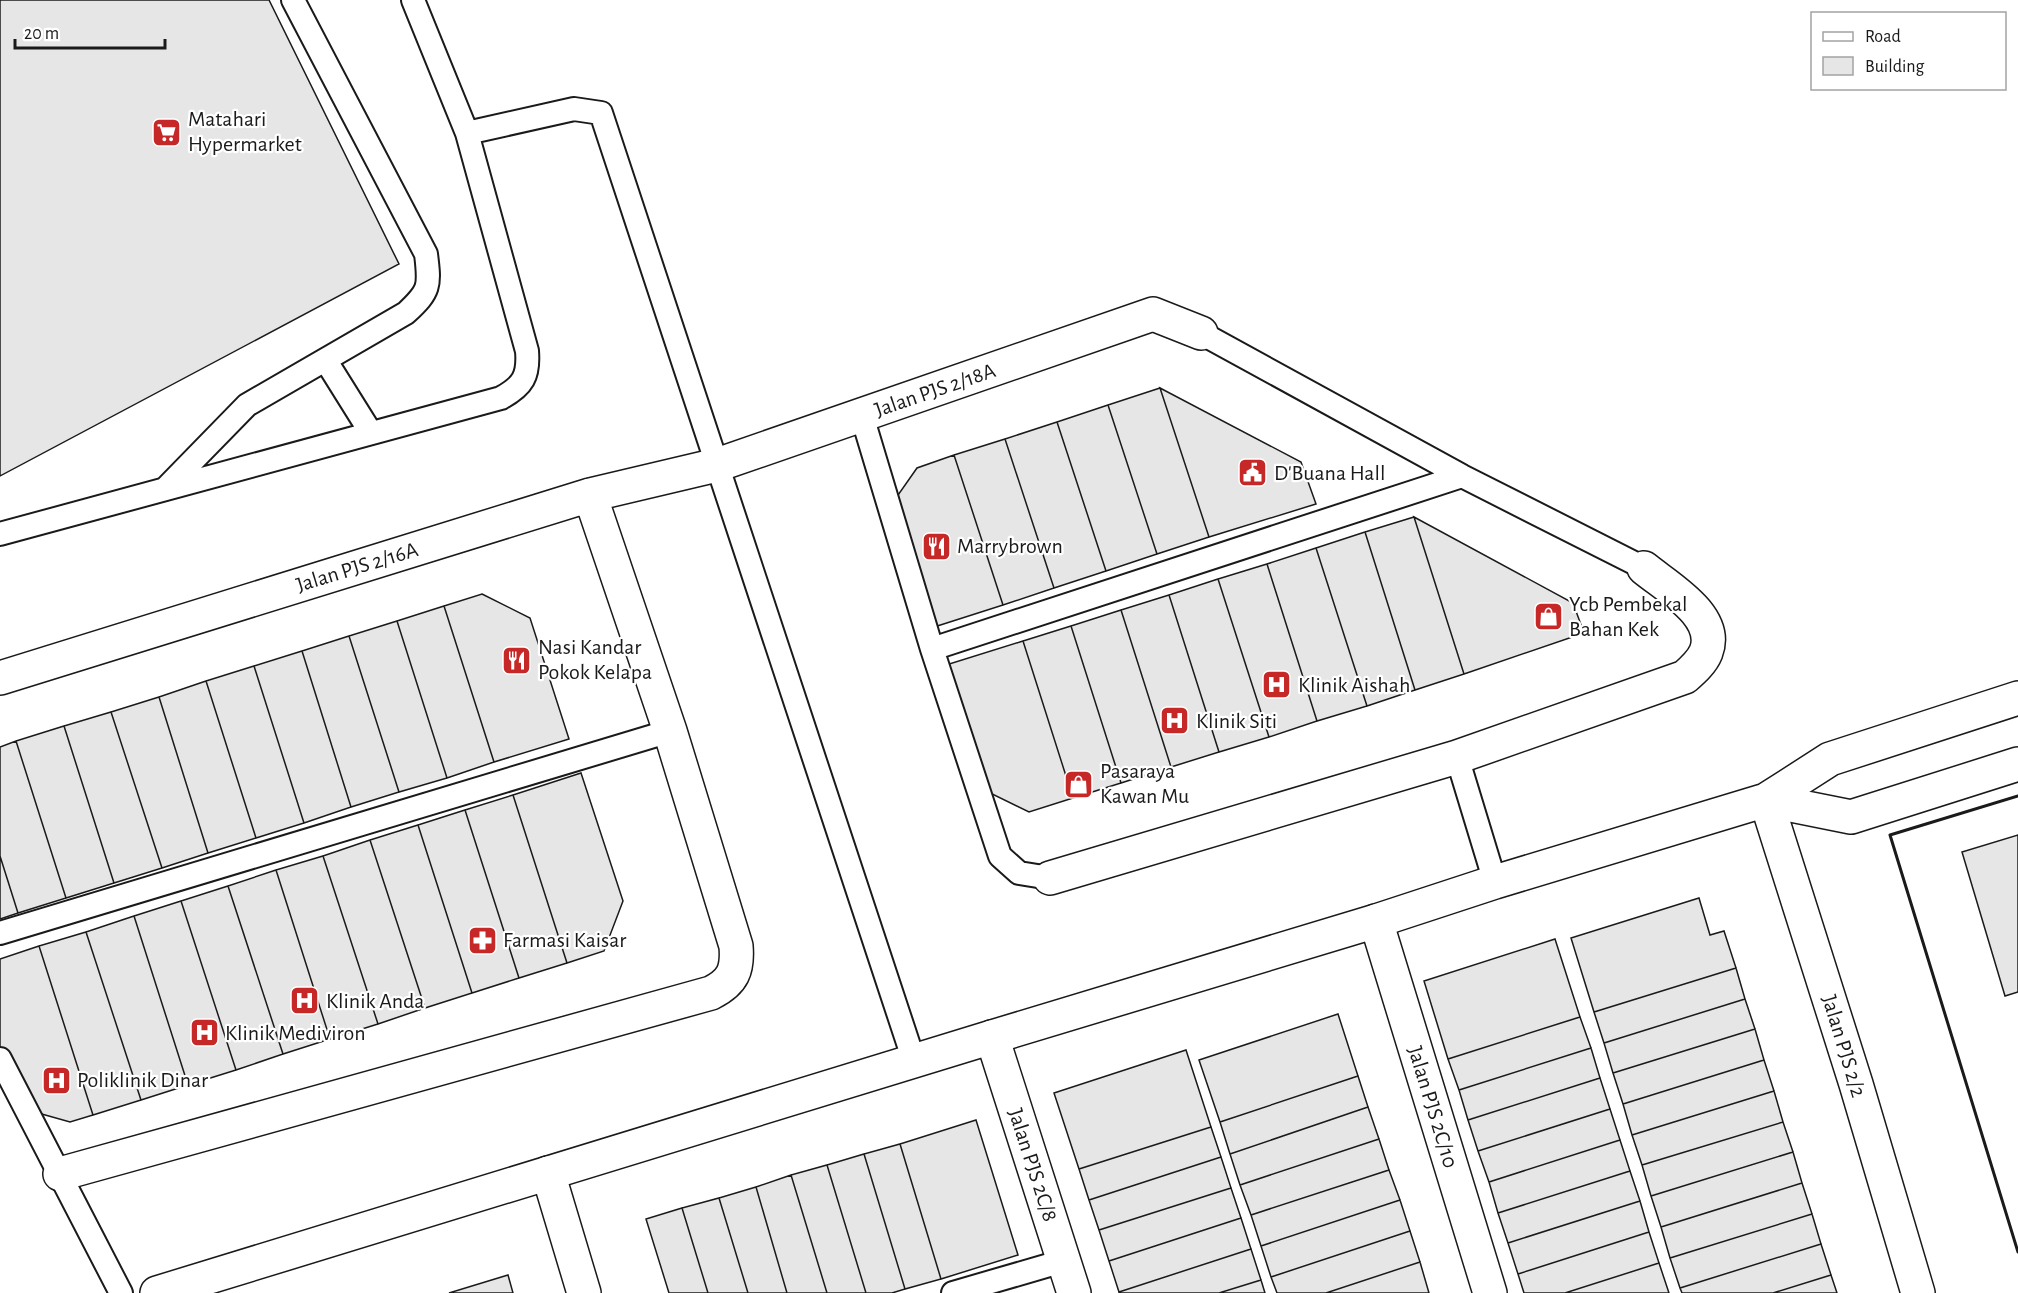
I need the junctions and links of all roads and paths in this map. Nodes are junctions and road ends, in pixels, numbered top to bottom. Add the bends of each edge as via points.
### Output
1 (294, 0) edge
2 (413, 0) edge
3 (467, 133) junction
4 (1202, 333) joint
5 (326, 361) junction
6 (862, 416) junction
7 (371, 433) junction
8 (717, 465) junction
9 (1462, 476) junction
10 (165, 489) junction
11 (590, 495) junction
12 (0, 534) edge
13 (1644, 568) joint
14 (932, 649) junction
15 (0, 678) edge
16 (2018, 698) edge
17 (670, 731) junction
18 (1457, 757) junction
19 (2018, 764) edge
20 (1766, 800) junction
21 (1050, 878) joint
22 (1495, 882) junction
23 (1376, 921) junction
24 (0, 933) edge
25 (992, 1037) junction
26 (0, 1059) edge
27 (914, 1061) junction
28 (548, 1173) junction
29 (60, 1174) junction
30 (1063, 1261) junction
31 (164, 1292) edge
32 (121, 1293) edge
33 (584, 1293) edge
34 (953, 1293) edge
35 (1074, 1293) edge
36 (1490, 1293) edge
37 (1918, 1293) edge

1 - 5 lane via 426,254 429,279 423,297 406,313
2 - 3 lane
3 - 7 lane via 527,351 524,380 501,398
3 - 8 lane via 574,109 601,113
4 - 6 street, Jalan PJS 2/18A via 1153,314
4 - 9 lane
5 - 7 lane
5 - 10 lane via 248,405
6 - 8 street, Jalan PJS 2/18A
6 - 14 lane
7 - 10 lane
8 - 11 street, Jalan PJS 2/16A
8 - 27 lane
9 - 13 lane
9 - 14 lane
10 - 12 lane
11 - 15 street, Jalan PJS 2/16A
11 - 17 street
13 - 18 street via 1695,609 1705,622 1709,636 1706,652 1697,665 1685,677
14 - 21 lane via 1000,856 1019,873
16 - 20 street via 1830,759
17 - 24 lane
17 - 29 street via 736,946 733,975 724,987
18 - 21 street
18 - 22 lane
19 - 20 street via 1851,817
20 - 22 street
20 - 37 street, Jalan PJS 2/2
22 - 23 street
23 - 25 street
23 - 36 street, Jalan PJS 2C/10
25 - 27 street
25 - 30 street, Jalan PJS 2C/8
26 - 29 lane
27 - 28 street
28 - 31 street
28 - 33 street
29 - 32 lane
30 - 34 lane
30 - 35 street, Jalan PJS 2C/8

